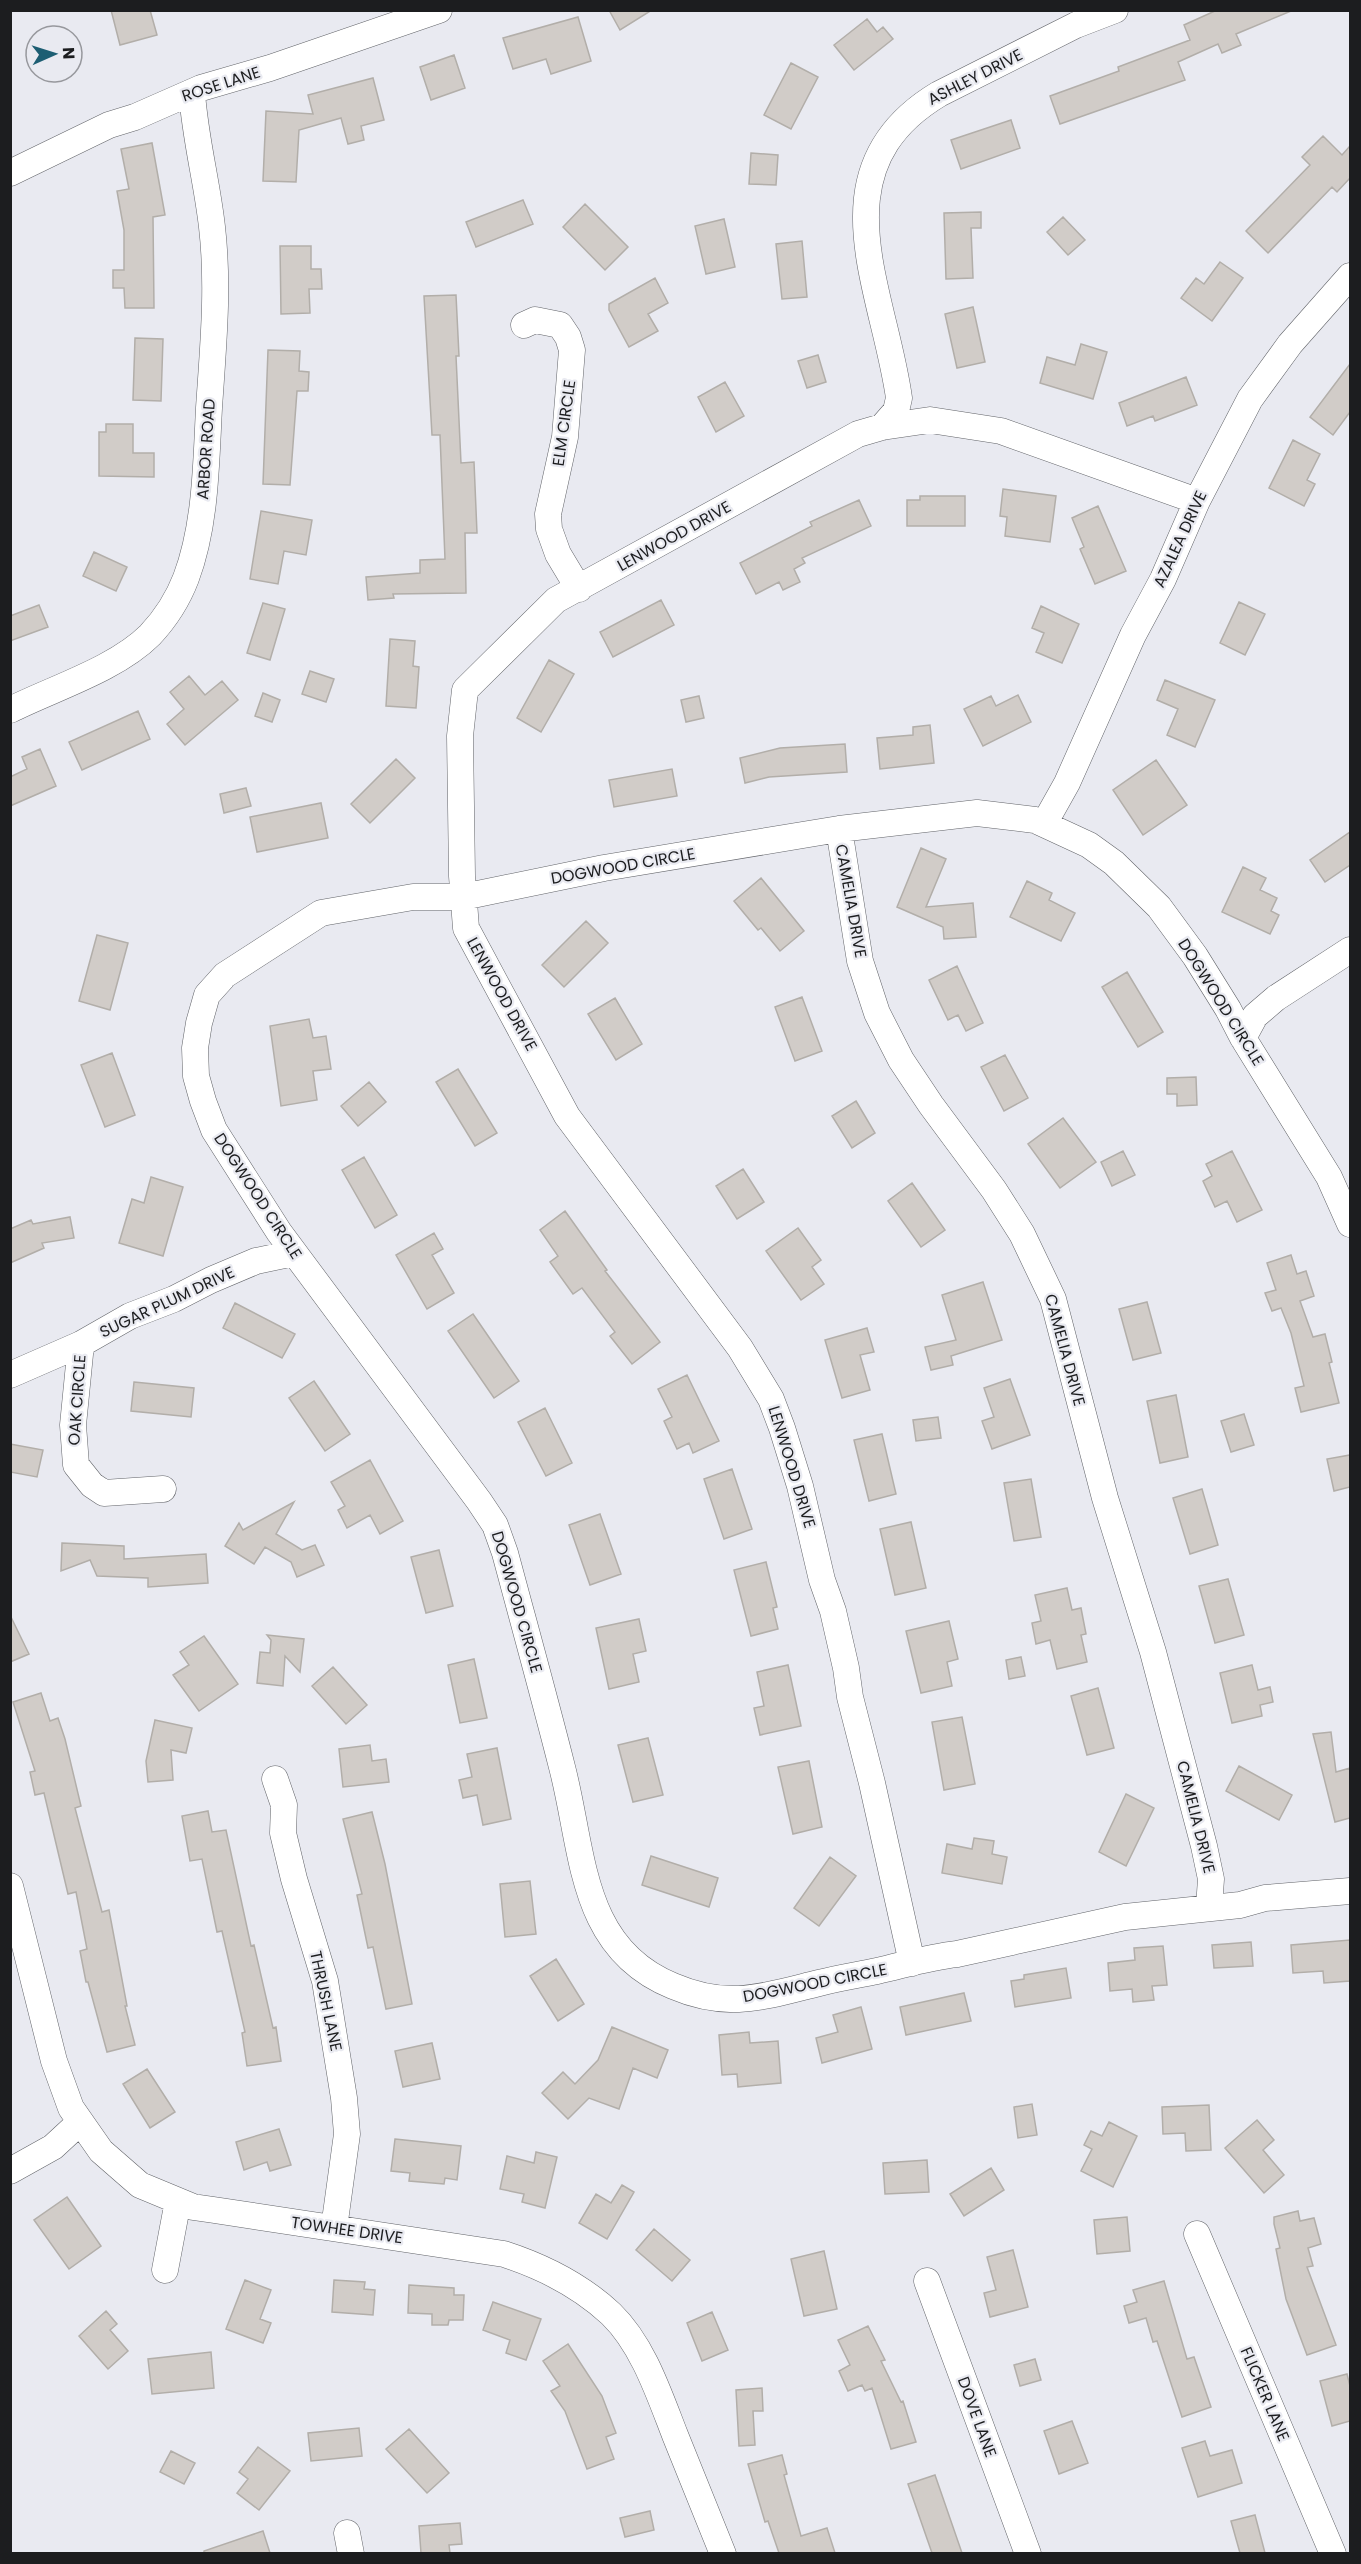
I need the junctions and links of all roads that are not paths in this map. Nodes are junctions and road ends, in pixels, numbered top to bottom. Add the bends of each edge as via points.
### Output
1 (439, 10) edge
2 (1116, 10) edge
3 (192, 93) junction
4 (10, 173) edge
5 (1350, 276) edge
6 (524, 325) dead end
7 (882, 427) junction
8 (1197, 501) junction
9 (579, 589) junction
10 (10, 710) edge
11 (1044, 824) junction
12 (839, 829) junction
13 (463, 897) junction
14 (1350, 950) edge
15 (1243, 1038) junction
16 (1350, 1224) edge
17 (294, 1253) junction
18 (81, 1344) junction
19 (10, 1375) edge
20 (163, 1489) dead end
21 (275, 1779) dead end
22 (10, 1886) edge
23 (1350, 1890) edge
24 (1209, 1907) junction
25 (912, 1963) junction
26 (80, 2123) junction
27 (10, 2171) edge
28 (178, 2201) junction
29 (334, 2228) junction
30 (1197, 2234) dead end
31 (165, 2270) dead end
32 (927, 2281) dead end
33 (723, 2553) edge
34 (1028, 2553) edge
35 (1333, 2553) edge

1 - 3 street, ROSE LANE
2 - 7 street, ASHLEY DRIVE via 1076,25 939,94 920,105 890,136 872,173 865,214 867,256 899,398 896,411
3 - 4 street, ROSE LANE via 100,129
3 - 10 street, ARBOR ROAD via 212,227 216,298 205,477 199,528 187,577 170,609 148,636 87,676
5 - 8 street, AZALEA DRIVE via 1290,344 1250,399
6 - 9 street, ELM CIRCLE via 535,320 560,325 572,350 566,437 548,514 558,554
7 - 8 street, LENWOOD DRIVE via 930,420 1001,431
7 - 9 street, LENWOOD DRIVE via 858,434
8 - 11 street, AZALEA DRIVE via 1067,783
9 - 13 street, LENWOOD DRIVE via 556,600 465,690 460,736
11 - 12 street, DOGWOOD CIRCLE via 977,813
11 - 15 street, DOGWOOD CIRCLE via 1089,845 1114,863 1159,907 1195,956
12 - 13 street, DOGWOOD CIRCLE via 604,868
12 - 24 street, CAMELIA DRIVE via 860,961 877,1012 901,1060 1022,1234 1053,1299 1204,1846 1211,1879
13 - 17 street, DOGWOOD CIRCLE via 413,897 321,913 225,975 207,995 195,1048 196,1076 203,1101 214,1130
13 - 25 street, LENWOOD DRIVE via 466,928 567,1116 740,1348 771,1399 800,1486 833,1611
14 - 15 street via 1276,998 1255,1016
15 - 16 street, DOGWOOD CIRCLE via 1329,1177
17 - 18 street, SUGAR PLUM DRIVE via 256,1261 211,1280 130,1316
17 - 25 street, DOGWOOD CIRCLE via 462,1476 495,1526 563,1769 588,1891 614,1942 634,1964 658,1980 713,1998 740,1999 795,1990
18 - 19 street, SUGAR PLUM DRIVE
18 - 20 street, OAK CIRCLE via 73,1425 76,1465 104,1493
21 - 29 street, THRUSH LANE via 284,1805 283,1833 294,1879 325,1981 344,2098 346,2142
22 - 26 street, TOWHEE DRIVE via 54,2061
23 - 24 street, DOGWOOD CIRCLE
24 - 25 street, DOGWOOD CIRCLE via 1125,1917
26 - 27 street via 53,2147
26 - 28 street, TOWHEE DRIVE via 119,2169 140,2185
28 - 29 street, TOWHEE DRIVE
28 - 31 street
29 - 33 street, TOWHEE DRIVE via 504,2254 539,2265 598,2303 634,2345 656,2386
30 - 35 street, FLICKER LANE
32 - 34 street, DOVE LANE

